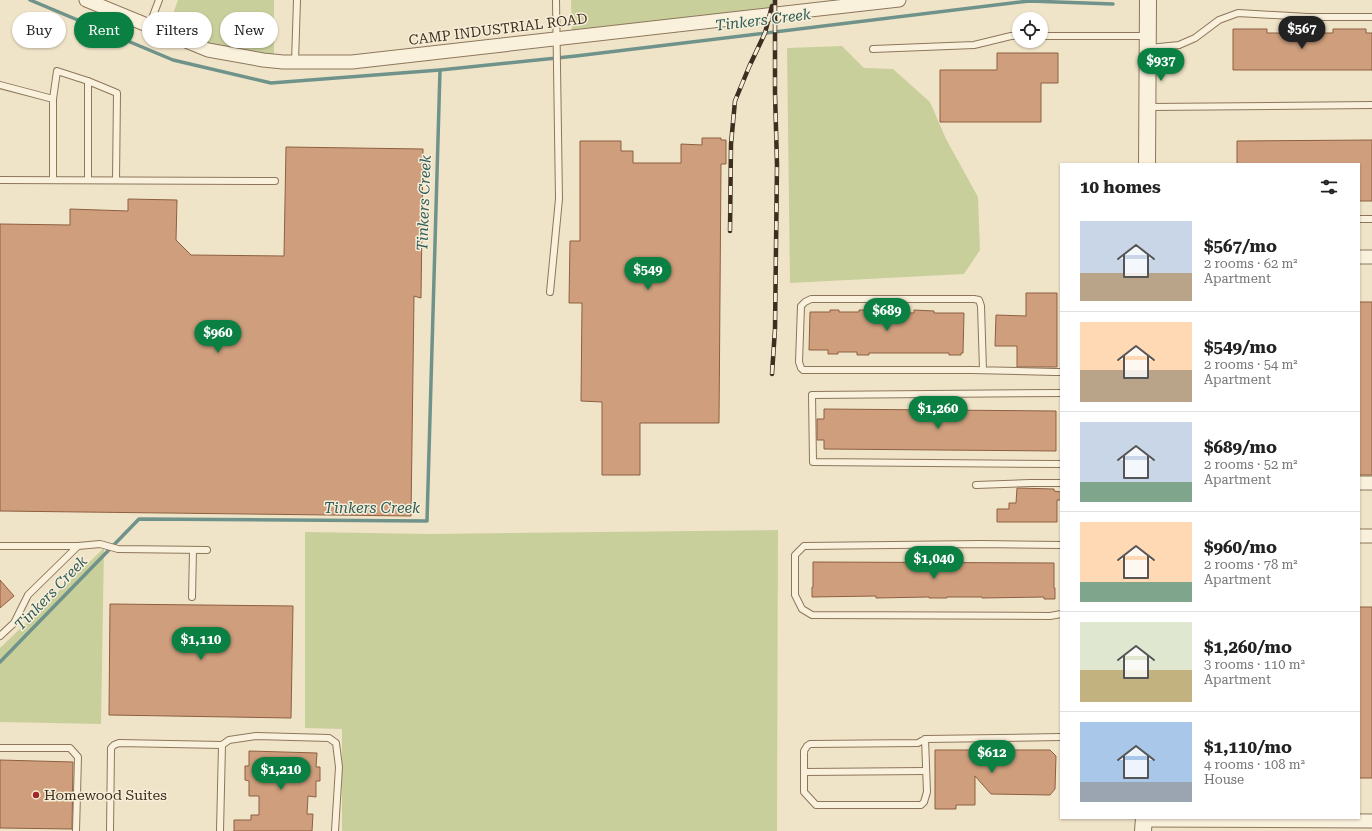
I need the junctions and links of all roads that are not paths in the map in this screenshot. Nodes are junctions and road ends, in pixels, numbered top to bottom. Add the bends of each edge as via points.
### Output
1 (86, 0) edge
2 (159, 0) edge
3 (297, 0) edge
4 (556, 0) edge
5 (900, 0) edge
6 (1148, 0) edge
7 (154, 12) edge
8 (1372, 16) edge
9 (142, 23) edge
10 (1012, 36) edge
11 (1048, 36) edge
12 (557, 38) junction
13 (1147, 42) junction
14 (203, 48) edge
15 (873, 49) dead end
16 (295, 62) junction
17 (88, 80) junction
18 (0, 85) edge
19 (53, 99) junction
20 (1372, 105) edge
21 (1147, 108) junction
22 (1147, 163) edge
23 (0, 180) edge
24 (53, 180) junction
25 (88, 180) junction
26 (116, 180) junction
27 (275, 181) dead end
28 (1360, 218) edge
29 (1372, 219) edge
30 (1372, 257) edge
31 (1360, 258) edge
32 (550, 292) dead end
33 (984, 370) junction
34 (1060, 372) edge
35 (1060, 393) edge
36 (1060, 464) edge
37 (1060, 483) edge
38 (1360, 483) edge
39 (1372, 483) edge
40 (976, 485) dead end
41 (1360, 536) edge
42 (1372, 536) edge
43 (1060, 545) edge
44 (0, 546) edge
45 (78, 546) junction
46 (193, 550) junction
47 (207, 550) dead end
48 (192, 597) dead end
49 (1060, 614) edge
50 (0, 636) edge
51 (1060, 737) edge
52 (926, 739) junction
53 (222, 745) junction
54 (0, 748) edge
55 (926, 771) junction
56 (804, 772) junction
57 (1372, 821) edge
58 (1144, 823) edge
59 (76, 831) edge
60 (110, 831) edge
61 (220, 831) edge
62 (335, 831) edge

1 - 9 street, CAMP INDUSTRIAL ROAD
2 - 7 lane
3 - 16 lane
4 - 12 lane
5 - 12 street, CAMP INDUSTRIAL ROAD
6 - 13 street
8 - 13 lane via 1308,17 1238,13 1219,20 1195,38 1178,45
10 - 15 lane via 974,45
11 - 13 lane
12 - 16 street, CAMP INDUSTRIAL ROAD via 352,62
12 - 32 lane via 559,199
13 - 21 street
14 - 16 street, CAMP INDUSTRIAL ROAD via 263,60
17 - 19 lane via 57,71
17 - 25 lane
17 - 26 lane via 117,93
18 - 19 lane
19 - 24 lane
20 - 21 lane
21 - 22 street
23 - 24 lane
24 - 25 lane
25 - 26 lane
26 - 27 lane
28 - 29 lane
30 - 31 street
33 - 33 lane via 803,370 799,362 801,306 811,299 980,300
33 - 34 lane
35 - 36 lane via 812,395 813,462
37 - 40 lane
38 - 39 street
41 - 42 street
43 - 49 lane via 804,546 795,555 795,595 802,609 812,615
44 - 45 lane
45 - 46 lane via 100,544 118,549
45 - 50 lane via 28,595 14,623
46 - 47 lane
46 - 48 lane
51 - 52 lane
52 - 55 lane
52 - 56 lane via 918,743 810,744 804,751
53 - 60 lane via 114,745 111,748
53 - 61 lane
53 - 62 lane via 229,740 256,736 329,738 336,743 339,767
54 - 59 lane via 70,748 78,757
55 - 56 lane
55 - 56 lane via 926,797 921,805 917,806 816,805 804,792
57 - 58 street

